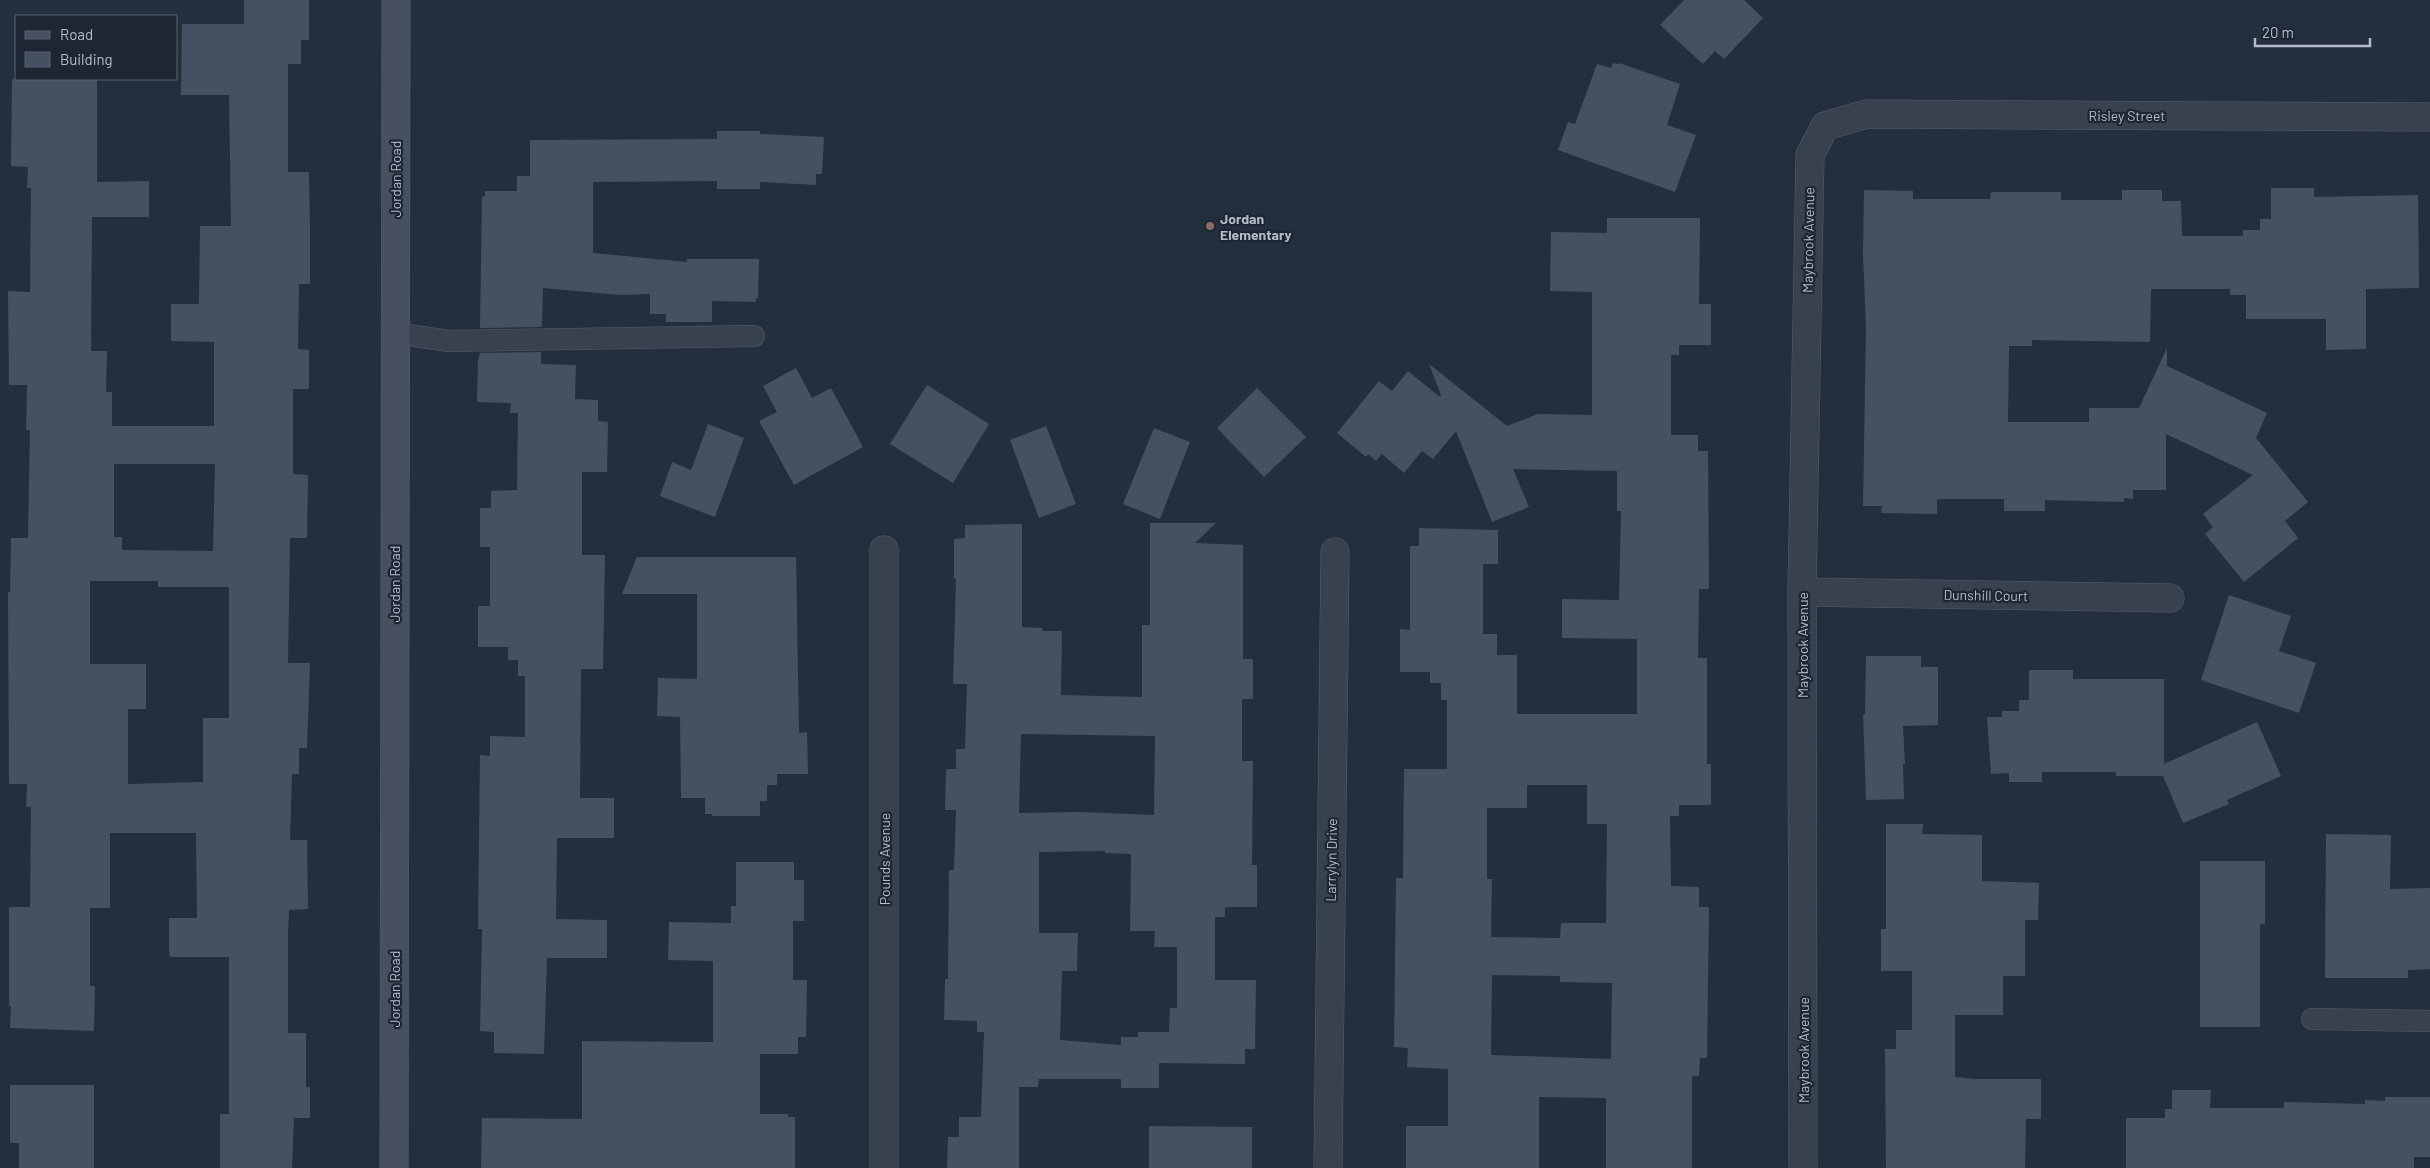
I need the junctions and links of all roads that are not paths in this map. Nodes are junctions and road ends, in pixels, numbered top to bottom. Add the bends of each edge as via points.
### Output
1 (396, 0) edge
2 (2430, 117) edge
3 (1825, 126) joint
4 (394, 333) junction
5 (754, 336) dead end
6 (884, 550) dead end
7 (1335, 552) dead end
8 (1802, 592) junction
9 (2170, 598) dead end
10 (2312, 1019) dead end
11 (2430, 1021) edge
12 (394, 1168) edge
13 (884, 1168) edge
14 (1328, 1168) edge
15 (1803, 1168) edge

1 - 4 street, Jordan Road
2 - 3 street, Risley Street via 1867,114
3 - 8 street, Maybrook Avenue via 1810,154
4 - 5 lane via 449,341
4 - 12 street, Jordan Road
6 - 13 street, Pounds Avenue
7 - 14 street, Larrylyn Drive
8 - 9 street, Dunshill Court
8 - 15 street, Maybrook Avenue
10 - 11 lane

